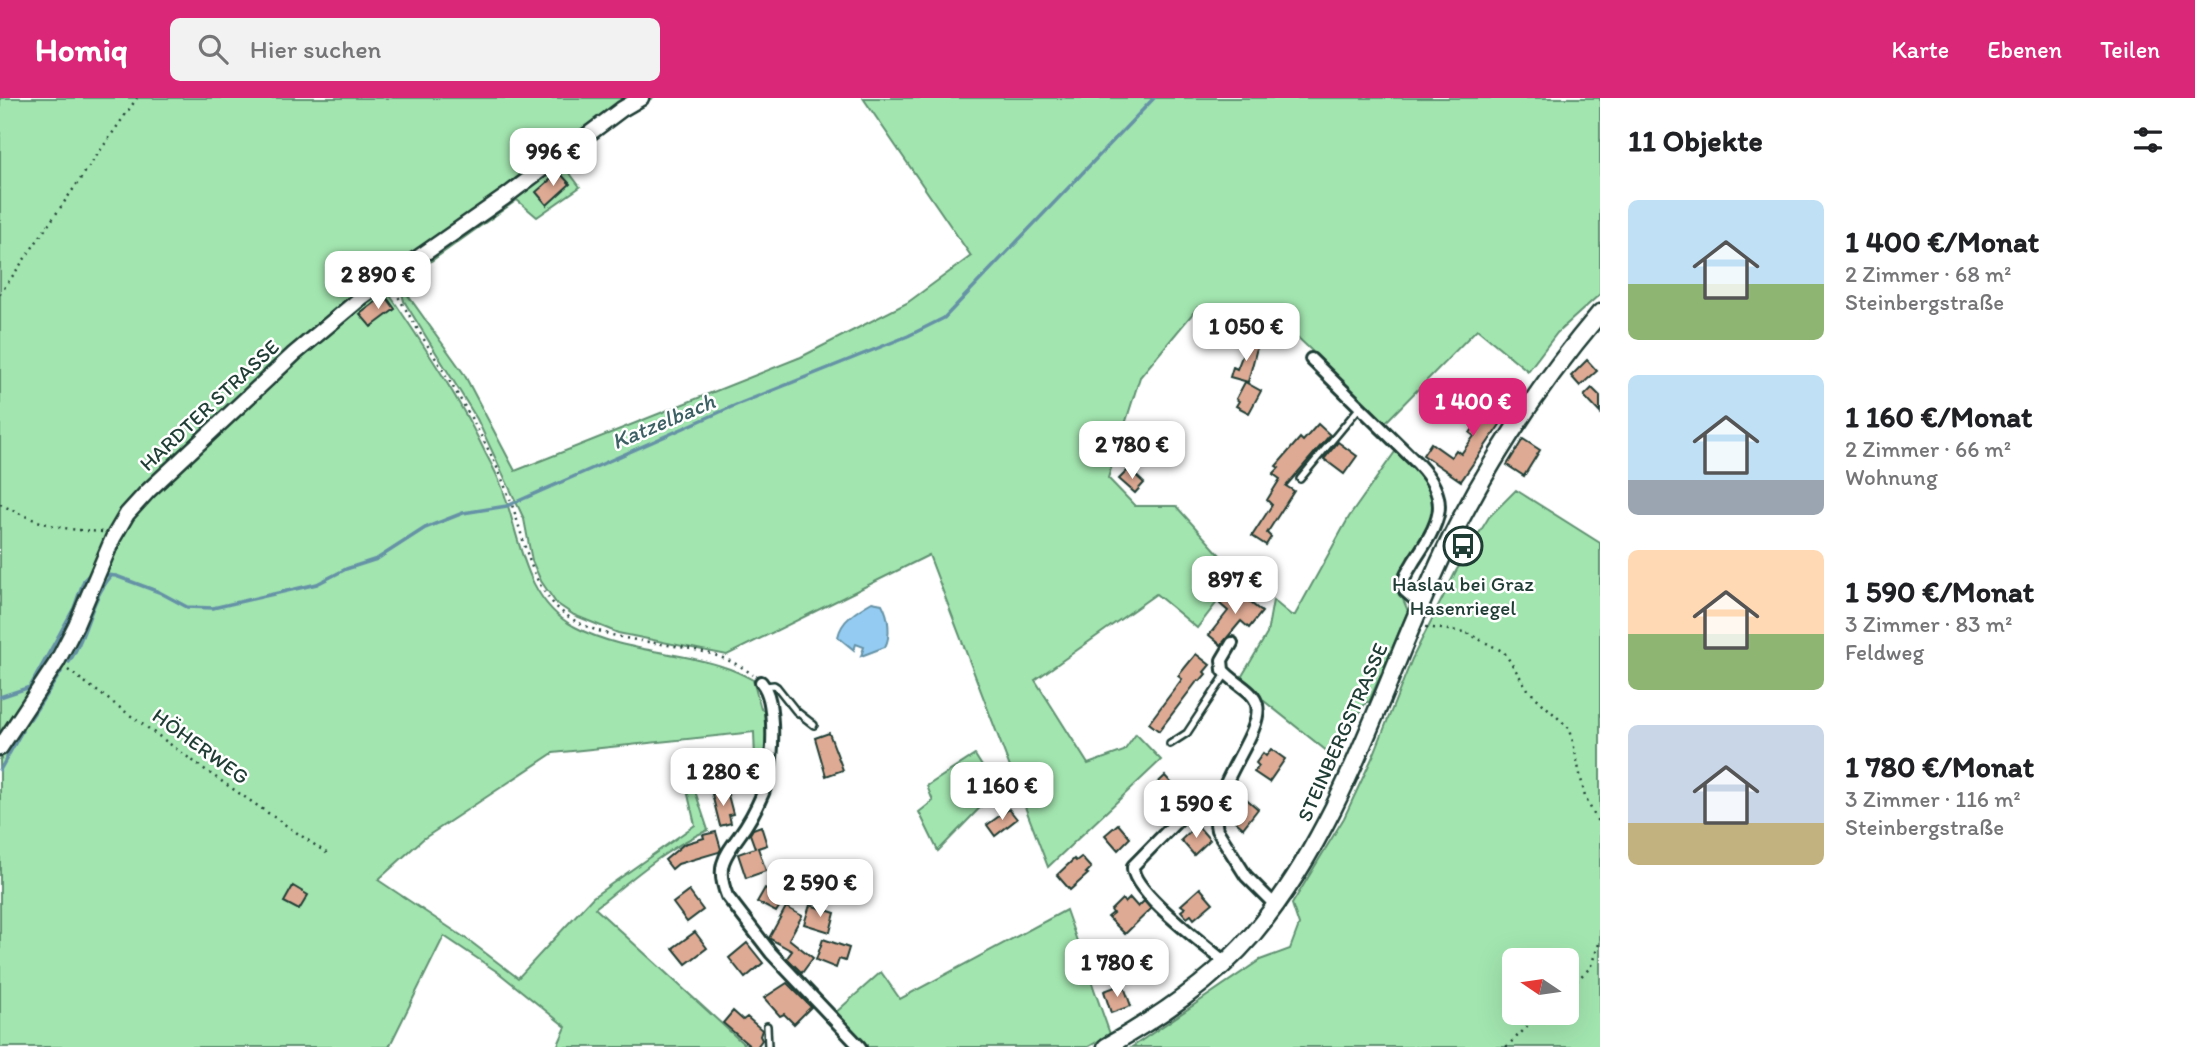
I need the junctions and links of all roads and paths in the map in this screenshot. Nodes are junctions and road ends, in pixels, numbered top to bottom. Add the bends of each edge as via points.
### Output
1 (137, 98) edge
2 (641, 98) edge
3 (387, 279) junction
4 (0, 295) edge
5 (1600, 313) edge
6 (1311, 359) dead end
7 (1360, 407) junction
8 (1300, 478) dead end
9 (0, 504) edge
10 (116, 533) junction
11 (1421, 605) junction
12 (1413, 625) junction
13 (1233, 643) dead end
14 (57, 662) junction
15 (1226, 674) junction
16 (763, 684) junction
17 (814, 725) dead end
18 (1170, 744) dead end
19 (0, 748) edge
20 (1181, 817) dead end
21 (1600, 826) edge
22 (328, 854) dead end
23 (1275, 905) junction
24 (1600, 941) edge
25 (1225, 962) junction
26 (1579, 978) edge
27 (767, 1026) dead end
28 (1528, 1026) edge
29 (768, 1047) edge
30 (860, 1047) edge
31 (1106, 1047) edge
32 (1506, 1047) edge

1 - 4 path
2 - 3 street, HARDTER STRASSE
3 - 10 street, HARDTER STRASSE via 293,354 219,422 148,491
3 - 16 path via 481,436 512,506 529,562 554,606 597,630 723,658
5 - 11 main road, STEINBERGSTRASSE via 1549,375 1490,464
6 - 7 street
7 - 8 lane
7 - 11 street via 1429,476 1438,492 1437,517 1404,580 1405,591
9 - 10 path via 35,522 63,529
10 - 14 street, HARDTER STRASSE
11 - 12 main road, STEINBERGSTRASSE
12 - 21 path via 1465,632 1504,652 1530,691 1570,729 1585,797
12 - 23 main road, STEINBERGSTRASSE via 1330,816
13 - 15 street via 1222,660
14 - 19 street, HARDTER STRASSE
14 - 22 path, HÖHERWEG
15 - 18 lane via 1187,733
15 - 23 street via 1255,700 1257,713 1217,806 1215,822 1246,876
16 - 17 lane via 777,687
16 - 30 street via 771,707 770,771 739,837 725,854 724,888 771,953
20 - 25 street via 1133,866 1134,877 1170,917
23 - 25 main road, STEINBERGSTRASSE
24 - 26 path via 1590,968
25 - 31 main road, STEINBERGSTRASSE via 1158,1016
27 - 29 lane
28 - 32 path

